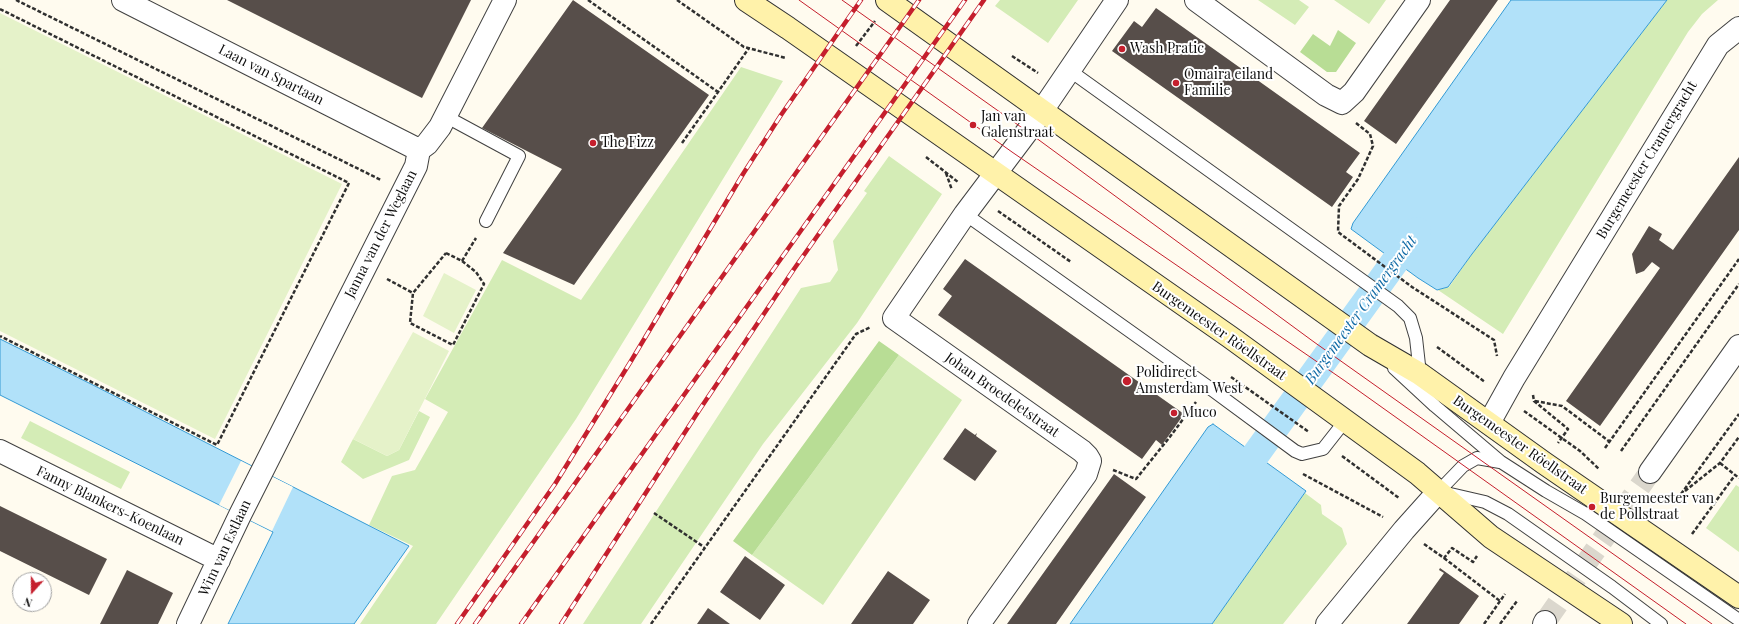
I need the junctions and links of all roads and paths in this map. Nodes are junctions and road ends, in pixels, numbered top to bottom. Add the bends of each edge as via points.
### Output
1 (16, 0) edge
2 (123, 0) edge
3 (505, 0) edge
4 (588, 0) edge
5 (677, 0) edge
6 (746, 0) edge
7 (1117, 0) edge
8 (1196, 0) edge
9 (1419, 0) edge
10 (888, 1) edge
11 (0, 9) edge
12 (1739, 28) edge
13 (749, 48) junction
14 (788, 59) dead end
15 (842, 66) junction
16 (1069, 70) junction
17 (718, 92) junction
18 (1342, 103) junction
19 (1042, 111) junction
20 (445, 116) junction
21 (682, 143) dead end
22 (419, 150) junction
23 (924, 155) dead end
24 (946, 173) dead end
25 (996, 174) junction
26 (403, 191) junction
27 (965, 214) junction
28 (486, 221) joint
29 (1739, 259) edge
30 (462, 261) junction
31 (382, 276) dead end
32 (1739, 284) edge
33 (413, 293) junction
34 (894, 318) junction
35 (0, 336) edge
36 (1416, 338) junction
37 (1370, 346) junction
38 (1739, 346) edge
39 (1420, 374) junction
40 (1509, 387) junction
41 (1534, 401) junction
42 (1270, 404) dead end
43 (1739, 414) edge
44 (1184, 419) dead end
45 (1345, 421) junction
46 (1488, 423) junction
47 (1568, 429) dead end
48 (1739, 437) edge
49 (1610, 442) junction
50 (1326, 444) junction
51 (1605, 448) dead end
52 (1621, 451) dead end
53 (0, 452) edge
54 (1090, 461) junction
55 (1501, 462) junction
56 (1720, 463) junction
57 (262, 471) joint
58 (1650, 472) tunnel mouth
59 (1735, 475) junction
60 (1739, 478) edge
61 (1438, 492) junction
62 (654, 513) dead end
63 (1419, 513) junction
64 (1689, 540) dead end
65 (704, 547) junction
66 (1444, 558) dead end
67 (219, 560) junction
68 (1505, 594) dead end
69 (1739, 596) edge
70 (1500, 601) junction
71 (1517, 601) dead end
72 (1739, 620) edge
73 (188, 624) edge
74 (651, 624) edge
75 (979, 624) edge
76 (1327, 624) edge
77 (1484, 624) edge
78 (1500, 624) edge
79 (1621, 624) edge
80 (1661, 624) edge

1 - 26 path
2 - 22 street, Laan van Spartaan
3 - 20 street
4 - 17 path
5 - 13 path
6 - 15 main road
7 - 16 street
8 - 18 street via 1326,95
9 - 18 street via 1354,92
10 - 15 path
10 - 19 main road, Burgemeester Röellstraat
11 - 35 path via 348,184 218,445
12 - 40 street, Burgemeester Cramergracht via 1718,44
13 - 14 path
13 - 17 path
15 - 25 main road, Burgemeester Röellstraat
16 - 19 street
16 - 36 lane via 1398,306 1410,318
17 - 21 path
18 - 40 path via 1354,122 1370,134 1373,146 1358,179 1339,206 1338,232 1372,259 1494,340 1499,365
19 - 25 street
19 - 37 main road, Burgemeester Röellstraat
20 - 22 street via 434,135
20 - 28 lane via 519,156
22 - 26 street, Janna van der Weglaan via 416,166
23 - 24 path
25 - 27 street
25 - 45 main road, Burgemeester Röellstraat via 1230,337
26 - 57 street, Janna van der Weglaan
27 - 34 street
27 - 50 lane via 1294,451 1302,454 1323,448
28 - 30 path
29 - 49 path
30 - 33 path via 446,253
30 - 33 path via 476,272 484,284 453,345 410,323
31 - 33 path
32 - 52 path
34 - 54 street, Johan Broedeletstraat via 1082,451
34 - 65 path via 856,334
36 - 39 lane
36 - 40 path
37 - 39 main road, Burgemeester Röellstraat
37 - 55 lane, Burgemeester Röellstraat
38 - 58 street
39 - 46 main road, Burgemeester Röellstraat
40 - 41 path via 1533,391
40 - 46 street, Burgemeester Cramergracht
41 - 47 path
41 - 49 path via 1562,406
42 - 50 path
43 - 56 path via 1681,494
44 - 54 path via 1136,479
45 - 50 lane
45 - 61 main road, Burgemeester Röellstraat via 1417,473
46 - 69 main road, Burgemeester Röellstraat
48 - 56 path
49 - 51 path
50 - 63 path
53 - 67 street, Fanny Blankers-Koenlaan
54 - 75 street via 1086,474
55 - 61 lane via 1477,458 1462,466
55 - 72 lane, Burgemeester Röellstraat via 1586,514
56 - 59 path
57 - 67 street, Wim van Estlaan
59 - 60 path
59 - 64 path
61 - 63 street
61 - 79 main road, Burgemeester Röellstraat via 1491,537
61 - 80 lane via 1485,502 1503,510
62 - 65 path
63 - 76 street
65 - 74 path
66 - 70 path
67 - 73 street, Wim van Estlaan
68 - 70 path
70 - 77 path
71 - 78 path

